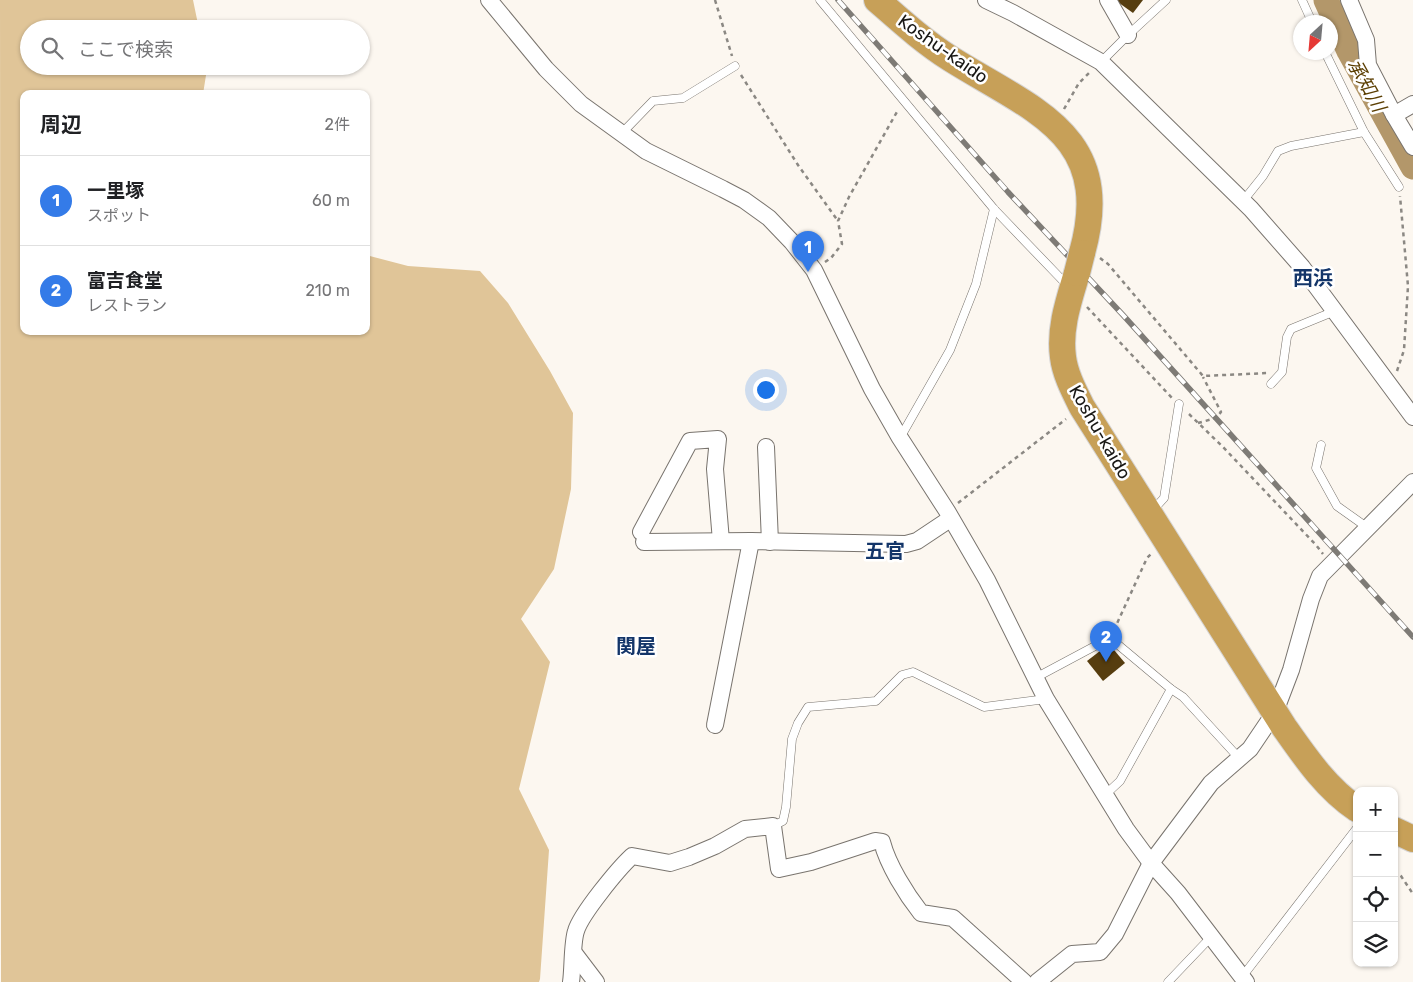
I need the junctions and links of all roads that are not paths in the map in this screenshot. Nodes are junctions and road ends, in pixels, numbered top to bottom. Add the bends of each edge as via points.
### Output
1 (489, 0) edge
2 (820, 0) edge
3 (877, 0) edge
4 (986, 0) edge
5 (1108, 0) edge
6 (1166, 0) edge
7 (1302, 0) edge
8 (1349, 0) edge
9 (1309, 15) edge
10 (1128, 35) junction
11 (1330, 60) edge
12 (1102, 62) junction
13 (735, 66) road end
14 (1413, 104) edge
15 (1394, 115) junction
16 (1364, 132) junction
17 (622, 134) junction
18 (1413, 147) edge
19 (1400, 187) road end
20 (1243, 201) junction
21 (994, 209) junction
22 (1077, 272) junction
23 (1334, 311) junction
24 (1271, 384) dead end
25 (1179, 404) road end
26 (1412, 412) edge
27 (900, 438) junction
28 (1321, 446) dead end
29 (766, 447) dead end
30 (1413, 482) edge
31 (948, 515) junction
32 (1149, 516) junction
33 (1368, 528) junction
34 (721, 541) junction
35 (751, 541) junction
36 (770, 542) junction
37 (1037, 677) junction
38 (1171, 690) junction
39 (1046, 699) junction
40 (1275, 712) junction
41 (715, 725) dead end
42 (1239, 758) junction
43 (1106, 794) junction
44 (1353, 806) edge
45 (773, 826) junction
46 (1354, 832) edge
47 (1398, 832) edge
48 (1413, 839) edge
49 (1151, 863) junction
50 (1211, 937) junction
51 (574, 953) junction
52 (1244, 979) edge
53 (571, 982) edge
54 (596, 982) edge
55 (1024, 982) edge
56 (1037, 982) edge
57 (1168, 982) edge

1 - 17 street via 553,76 581,104
2 - 21 lane
3 - 22 highway, Koshu-kaido via 913,32 950,58 1046,118 1075,149 1084,167 1090,207 1088,231
4 - 12 street
5 - 10 street
6 - 10 lane
7 - 9 lane
8 - 15 street via 1366,40 1368,65
10 - 12 lane
11 - 16 lane
12 - 20 street
13 - 17 lane via 683,98 653,102
14 - 15 street
15 - 18 street
16 - 19 lane
16 - 20 lane via 1278,151
17 - 27 street via 646,151 744,200 769,218 792,242 814,270 872,389
20 - 23 street via 1302,267
21 - 22 lane
21 - 27 lane via 976,284 950,350
22 - 32 highway, Koshu-kaido via 1063,328 1063,358 1082,408
23 - 24 lane via 1291,329 1282,372
23 - 26 street
25 - 32 lane via 1164,498
27 - 31 street
28 - 33 lane via 1316,468 1337,506
29 - 36 street
30 - 33 street
31 - 36 street via 917,541 906,544
31 - 37 street via 987,580
32 - 40 highway, Koshu-kaido
33 - 40 street via 1320,576
34 - 34 street via 642,537 690,441 718,439 716,469
34 - 35 street
35 - 36 street
35 - 41 street
37 - 38 lane via 1110,638
37 - 39 street
38 - 42 lane via 1183,697
38 - 43 lane via 1120,781
39 - 43 street
39 - 45 lane via 984,707 914,672 902,675 876,701 808,707 792,739 783,820
40 - 42 street via 1250,749
40 - 44 highway, Koshu-kaido via 1314,769
42 - 49 street via 1211,783
43 - 49 street
45 - 51 street via 745,829 715,846 670,863 632,856 620,867 584,917 576,931
45 - 55 street via 779,869 875,841 882,842 885,855 921,913 953,918
46 - 52 lane
47 - 48 highway
49 - 50 street
49 - 56 street via 1116,934 1100,952 1072,954
50 - 52 street
50 - 57 lane
51 - 53 street
51 - 54 street

